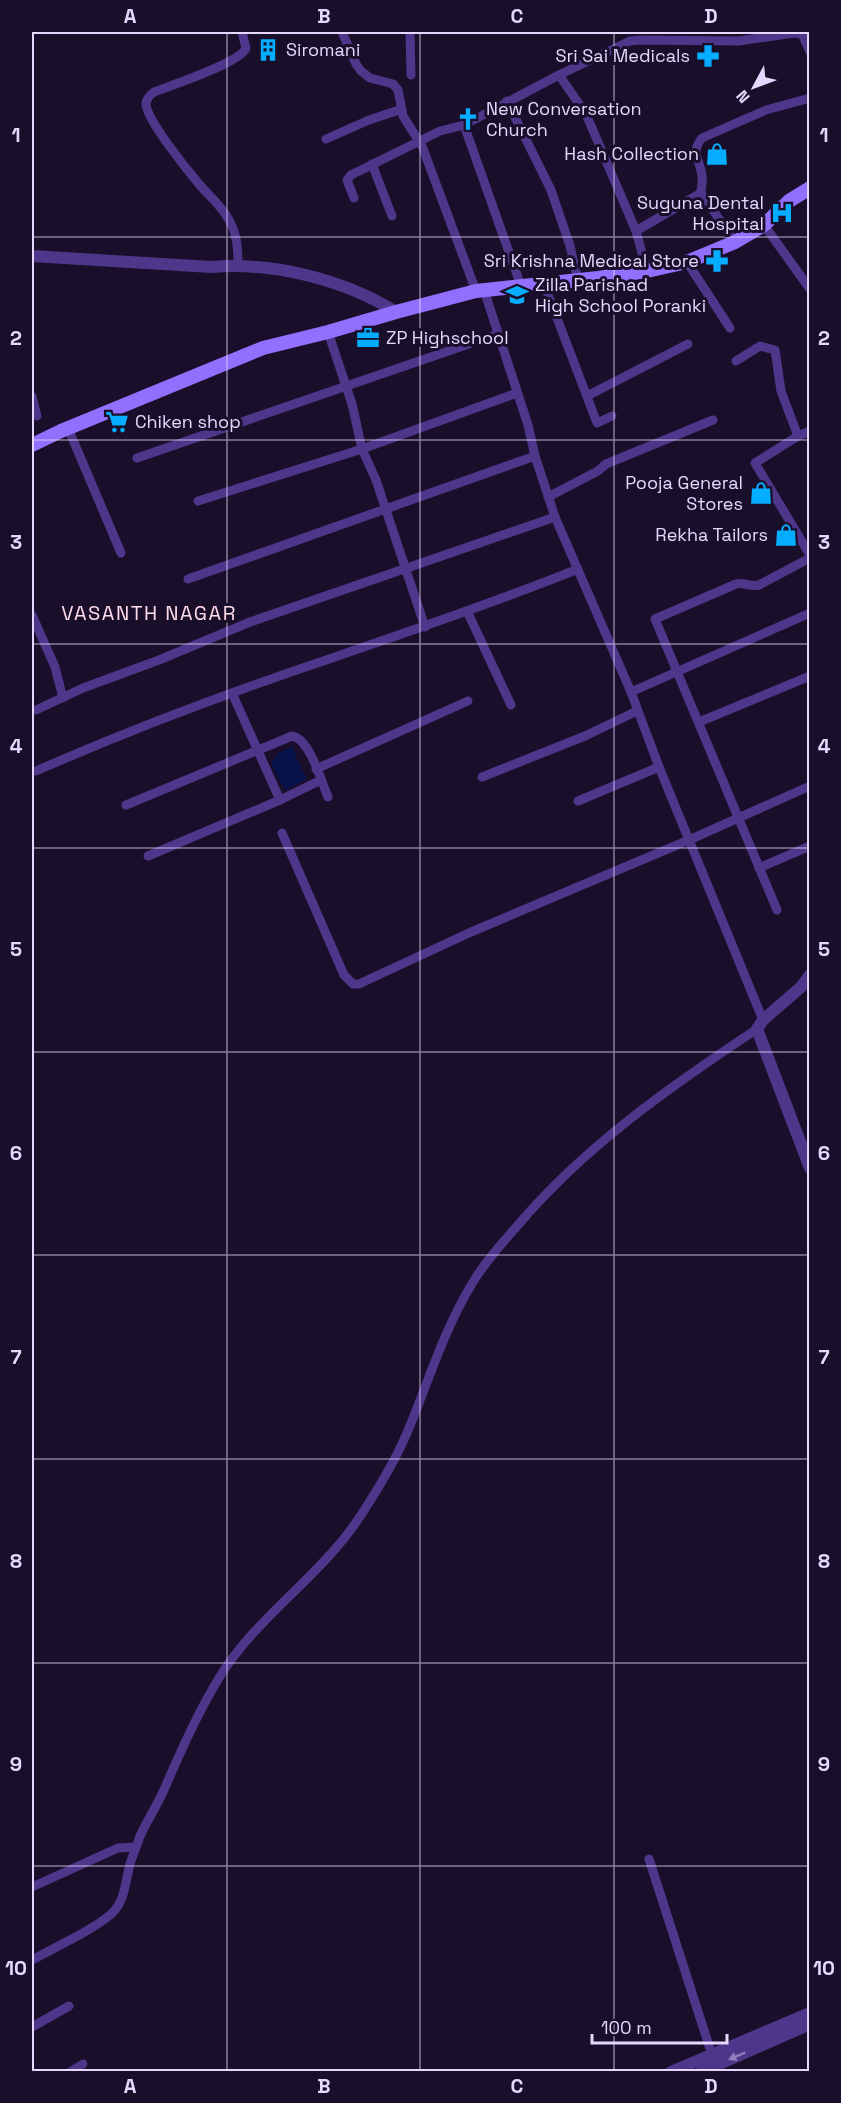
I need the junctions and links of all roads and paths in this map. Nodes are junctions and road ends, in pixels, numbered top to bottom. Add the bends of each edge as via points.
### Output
1 (242, 32) edge
2 (342, 32) edge
3 (410, 32) edge
4 (799, 33) edge
5 (810, 52) edge
6 (411, 75) dead end
7 (559, 75) junction
8 (810, 98) edge
9 (507, 101) junction
10 (402, 109) junction
11 (464, 125) junction
12 (326, 139) dead end
13 (418, 142) junction
14 (372, 164) junction
15 (810, 188) edge
16 (701, 193) junction
17 (354, 198) dead end
18 (392, 216) dead end
19 (764, 225) junction
20 (636, 231) junction
21 (735, 242) junction
22 (32, 256) edge
23 (687, 262) junction
24 (238, 265) junction
25 (647, 271) junction
26 (578, 280) junction
27 (544, 284) junction
28 (521, 286) junction
29 (810, 289) edge
30 (480, 291) junction
31 (396, 312) junction
32 (730, 328) dead end
33 (328, 332) junction
34 (498, 334) junction
35 (688, 344) dead end
36 (736, 361) dead end
37 (346, 386) junction
38 (517, 393) junction
39 (32, 396) edge
40 (587, 396) junction
41 (37, 416) dead end
42 (612, 416) dead end
43 (713, 420) dead end
44 (68, 428) junction
45 (810, 431) edge
46 (798, 436) junction
47 (32, 445) edge
48 (362, 449) junction
49 (535, 456) junction
50 (137, 458) dead end
51 (548, 498) junction
52 (198, 501) dead end
53 (386, 509) junction
54 (555, 517) junction
55 (121, 553) dead end
56 (810, 557) edge
57 (405, 568) junction
58 (578, 569) junction
59 (188, 579) dead end
60 (467, 611) junction
61 (810, 613) edge
62 (32, 615) edge
63 (425, 627) junction
64 (677, 671) junction
65 (810, 676) edge
66 (631, 692) junction
67 (232, 693) junction
68 (63, 698) junction
69 (468, 701) dead end
70 (511, 705) dead end
71 (36, 710) dead end
72 (637, 711) junction
73 (699, 722) junction
74 (258, 750) junction
75 (659, 767) junction
76 (316, 769) junction
77 (36, 771) dead end
78 (482, 777) dead end
79 (321, 780) junction
80 (810, 786) edge
81 (328, 797) dead end
82 (280, 800) junction
83 (578, 801) dead end
84 (126, 805) dead end
85 (738, 817) junction
86 (282, 833) dead end
87 (689, 840) junction
88 (810, 846) edge
89 (148, 856) dead end
90 (759, 868) junction
91 (777, 910) dead end
92 (810, 975) edge
93 (760, 1024) junction
94 (810, 1168) edge
95 (136, 1847) junction
96 (649, 1859) dead end
97 (32, 1887) edge
98 (32, 1960) edge
99 (69, 2006) dead end
100 (810, 2013) edge
101 (810, 2024) edge
102 (32, 2027) edge
103 (712, 2055) junction
104 (83, 2064) dead end
105 (70, 2072) edge
106 (671, 2072) edge
107 (701, 2072) edge

1 - 24 street via 246,48 241,56 154,92 146,102 150,118 230,221 238,242
2 - 10 street via 361,71 395,86
3 - 6 street
4 - 5 street
4 - 7 street via 739,41 639,40 620,45
7 - 9 street
7 - 20 street via 586,114
8 - 16 street via 766,110 702,138 696,152
9 - 11 street
9 - 26 street via 551,190
10 - 12 street
10 - 13 street
11 - 13 street
11 - 28 street
13 - 14 street
13 - 30 street
14 - 17 street via 348,177
14 - 18 street
15 - 19 main road via 789,201
16 - 20 street
16 - 21 street
19 - 21 main road
19 - 29 street
20 - 25 street
21 - 23 main road
22 - 24 street via 211,267
23 - 25 main road
23 - 32 street
24 - 31 street via 273,267 310,276 380,302
25 - 26 main road
26 - 27 main road
27 - 28 main road
27 - 40 street
28 - 30 main road
30 - 31 main road
30 - 34 street
31 - 33 main road
33 - 37 street
33 - 44 main road via 263,348
34 - 37 street
34 - 38 street
35 - 40 street
36 - 46 street via 760,346 775,350 781,391
37 - 48 street
37 - 50 street
38 - 48 street
38 - 49 street
39 - 41 street
40 - 42 street via 597,423
43 - 51 street via 606,464
44 - 47 main road
44 - 55 street
45 - 46 street
46 - 56 street via 755,463
48 - 52 street
48 - 53 street
49 - 51 street
49 - 53 street
51 - 54 street
53 - 57 street
53 - 59 street
54 - 57 street
54 - 58 street
56 - 64 street via 759,585 736,584 655,619
57 - 63 street
57 - 68 street via 250,622
58 - 60 street
58 - 66 street
60 - 63 street
60 - 70 street
61 - 64 street
62 - 68 street via 55,667
63 - 67 street
64 - 66 street
64 - 73 street
65 - 73 street
66 - 72 street
67 - 74 street
67 - 77 street
68 - 71 street
69 - 76 street
72 - 75 street
72 - 78 street
73 - 85 street
74 - 76 street via 298,737
74 - 82 street
74 - 84 street
75 - 83 street
75 - 87 street
76 - 79 street
79 - 81 street
79 - 82 street
80 - 85 street
82 - 89 street
85 - 87 street
85 - 90 street
86 - 87 street via 344,975 353,984
87 - 93 street
88 - 90 street
90 - 91 street
92 - 93 street
93 - 94 street
93 - 95 street via 624,1122 534,1206 495,1251 452,1321 407,1434 382,1482 327,1561 264,1622 223,1671 190,1730
95 - 97 street via 118,1848
95 - 98 street via 114,1912
96 - 103 street
99 - 102 street
100 - 103 street
101 -> 107 street
103 - 106 street
104 - 105 street

